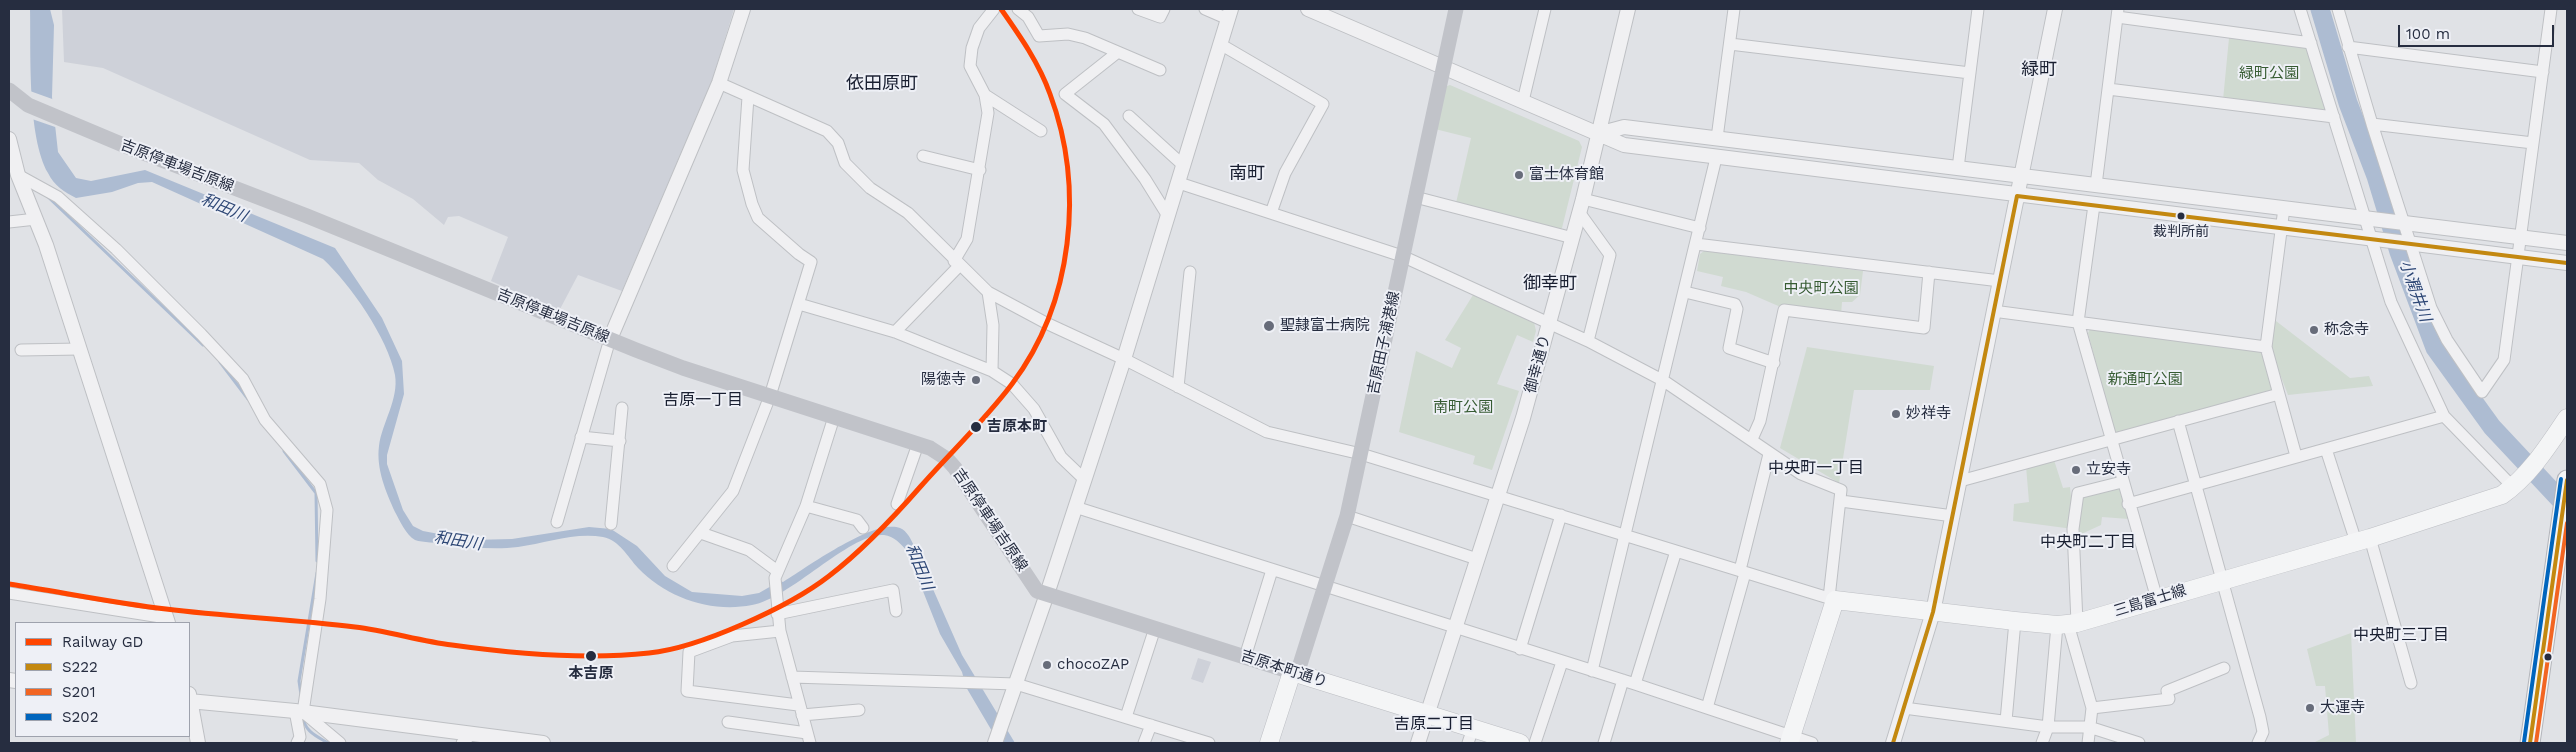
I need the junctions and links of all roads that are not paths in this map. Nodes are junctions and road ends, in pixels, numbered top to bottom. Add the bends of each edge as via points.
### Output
1 (743, 9) edge
2 (994, 9) edge
3 (1018, 9) edge
4 (1138, 9) edge
5 (1164, 9) edge
6 (1205, 9) edge
7 (1308, 9) edge
8 (1456, 9) edge
9 (1545, 9) edge
10 (1628, 9) edge
11 (1734, 9) edge
12 (1978, 9) edge
13 (2055, 9) edge
14 (2300, 9) edge
15 (2338, 9) edge
16 (2551, 9) edge
17 (2117, 13) edge
18 (1229, 14) edge
19 (2311, 43) junction
20 (1220, 44) junction
21 (1730, 44) junction
22 (2348, 47) junction
23 (1118, 52) junction
24 (1442, 67) junction
25 (1160, 70) dead end
26 (2543, 72) junction
27 (1970, 73) junction
28 (719, 83) junction
29 (2108, 89) junction
30 (9, 90) edge
31 (985, 95) junction
32 (748, 97) junction
33 (1523, 101) junction
34 (1129, 116) dead end
35 (2334, 117) junction
36 (2372, 124) junction
37 (1041, 131) dead end
38 (1598, 134) junction
39 (1717, 138) junction
40 (9, 141) edge
41 (2533, 143) junction
42 (923, 156) dead end
43 (1716, 158) junction
44 (1184, 166) junction
45 (1958, 168) junction
46 (980, 170) junction
47 (18, 175) junction
48 (2022, 176) junction
49 (1179, 183) junction
50 (2096, 185) junction
51 (2017, 196) junction
52 (1415, 197) junction
53 (2094, 205) junction
54 (1581, 206) junction
55 (2284, 208) junction
56 (1271, 213) junction
57 (1168, 216) junction
58 (36, 219) junction
59 (2366, 219) junction
60 (9, 222) edge
61 (2405, 224) junction
62 (1700, 228) junction
63 (2281, 228) junction
64 (1573, 238) junction
65 (2520, 238) junction
66 (2373, 240) junction
67 (2567, 243) edge
68 (1696, 244) junction
69 (2412, 244) junction
70 (1402, 256) junction
71 (2518, 258) junction
72 (957, 263) junction
73 (2567, 264) edge
74 (1190, 272) dead end
75 (1929, 272) junction
76 (2000, 280) junction
77 (988, 292) junction
78 (1685, 292) junction
79 (799, 304) junction
80 (1993, 311) junction
81 (2078, 322) junction
82 (1549, 323) junction
83 (894, 332) junction
84 (610, 339) junction
85 (1588, 341) junction
86 (2266, 347) junction
87 (80, 349) junction
88 (21, 350) dead end
89 (1124, 359) junction
90 (1774, 363) junction
91 (992, 371) junction
92 (1664, 381) junction
93 (1178, 387) junction
94 (2279, 394) junction
95 (770, 396) junction
96 (622, 408) dead end
97 (2444, 416) junction
98 (834, 417) junction
99 (2567, 418) edge
100 (2178, 421) junction
101 (581, 437) junction
102 (1752, 439) junction
103 (2111, 439) junction
104 (620, 441) junction
105 (918, 444) junction
106 (2326, 449) junction
107 (1361, 454) junction
108 (1769, 454) junction
109 (2296, 456) junction
110 (2524, 476) junction
111 (1084, 479) junction
112 (1960, 481) junction
113 (2122, 482) junction
114 (2198, 484) junction
115 (2567, 485) edge
116 (1498, 496) junction
117 (1841, 501) junction
118 (897, 504) dead end
119 (2128, 504) junction
120 (806, 506) junction
121 (1075, 506) junction
122 (1561, 515) junction
123 (1347, 516) junction
124 (1953, 516) junction
125 (557, 522) dead end
126 (611, 524) dead end
127 (863, 528) dead end
128 (701, 532) junction
129 (2564, 533) edge
130 (1625, 535) junction
131 (2363, 540) junction
132 (1676, 551) junction
133 (1477, 559) junction
134 (673, 566) dead end
135 (1272, 570) junction
136 (1742, 571) junction
137 (775, 574) junction
138 (2222, 579) junction
139 (1325, 587) junction
140 (9, 593) edge
141 (1047, 594) junction
142 (1832, 599) junction
143 (2157, 599) junction
144 (896, 611) dead end
145 (1933, 612) junction
146 (777, 614) junction
147 (168, 621) edge
148 (2015, 622) junction
149 (2067, 624) junction
150 (1455, 627) junction
151 (1155, 628) junction
152 (780, 631) junction
153 (1520, 649) junction
154 (1245, 657) junction
155 (1562, 662) junction
156 (2224, 668) dead end
157 (1592, 671) junction
158 (1295, 673) junction
159 (792, 677) junction
160 (1623, 680) junction
161 (2411, 683) dead end
162 (1016, 684) junction
163 (1634, 684) junction
164 (190, 699) edge
165 (190, 704) edge
166 (1707, 708) junction
167 (1904, 708) junction
168 (2092, 708) junction
169 (800, 710) junction
170 (859, 710) dead end
171 (299, 711) junction
172 (1426, 713) junction
173 (1126, 717) junction
174 (2006, 721) junction
175 (728, 722) dead end
176 (1151, 725) junction
177 (2048, 727) junction
178 (2089, 727) junction
179 (1470, 736) edge
180 (809, 738) edge
181 (467, 739) edge
182 (1790, 740) edge
183 (198, 743) edge
184 (297, 743) edge
185 (340, 743) edge
186 (543, 743) edge
187 (995, 743) edge
188 (1144, 743) edge
189 (1209, 743) edge
190 (1269, 743) edge
191 (1418, 743) edge
192 (1520, 743) edge
193 (1535, 743) edge
194 (1604, 743) edge
195 (1812, 743) edge
196 (1893, 743) edge
197 (2042, 743) edge
198 (2088, 743) edge
199 (2139, 743) edge
200 (2258, 743) edge
201 (2530, 743) edge

1 - 28 street
2 - 31 street via 978,28 970,66
3 - 23 street via 1028,17 1038,36 1068,34
4 - 5 street via 1160,17
6 - 18 street
7 - 24 street
8 - 24 main road, 吉原田子浦港線
9 - 33 street
10 - 38 street, 御幸通り
11 - 21 street
12 - 27 street
13 - 48 street
14 - 19 street
15 - 22 street
16 - 26 street
17 - 19 street
17 - 29 street
18 - 20 street
19 - 35 street
20 - 44 street
20 - 56 street via 1323,104 1286,173
21 - 27 street
21 - 39 street
22 - 26 street
22 - 36 street
23 - 25 street
23 - 57 street via 1065,94 1104,124
24 - 33 street
24 - 52 main road, 吉原田子浦港線
26 - 41 street
27 - 45 street
28 - 32 street
28 - 84 street
29 - 35 street
29 - 50 street
30 - 84 main road, 吉原停車場吉原線 via 28,105 128,147
31 - 37 street
31 - 46 street via 988,113
32 - 72 street via 827,131 838,143 845,163 870,188 908,213
32 - 79 street via 743,170 758,218 811,262
33 - 38 street
34 - 44 street
35 - 59 street
36 - 41 street
36 - 61 street
38 - 39 street via 1624,127
38 - 43 street via 1624,145
38 - 54 street, 御幸通り
39 - 45 street
40 - 47 street
41 - 65 street
42 - 46 street
43 - 51 street
43 - 62 street
44 - 49 street
45 - 48 street
46 - 72 street via 967,239
47 - 58 street
47 - 171 street via 58,197 116,249 201,334 243,379 265,420 320,484 326,510 320,599
48 - 50 street
48 - 51 street
49 - 56 street
49 - 57 street
50 - 55 street
51 - 53 street
51 - 76 street
52 - 64 street
52 - 70 main road, 吉原田子浦港線
53 - 63 street
53 - 81 street
54 - 62 street
54 - 64 street, 御幸通り
54 - 85 street via 1610,255
55 - 59 street
55 - 63 street
56 - 70 street
57 - 89 street
58 - 60 street
58 - 87 street
59 - 61 street
59 - 66 street
61 - 65 street
61 - 69 street
62 - 68 street
63 - 66 street
63 - 86 street
64 - 82 street, 御幸通り
65 - 67 street
65 - 71 street
66 - 69 street
66 - 97 street via 2391,302
68 - 75 street
68 - 78 street
69 - 71 street
69 - 71 street via 2431,308 2447,340 2482,392 2504,360
70 - 82 street
70 - 107 main road, 吉原田子浦港線
71 - 73 street
72 - 77 street
72 - 83 street
74 - 93 street
75 - 76 street
75 - 90 street via 1924,328 1784,310
76 - 80 street
77 - 89 street
77 - 91 street via 994,325
78 - 90 street via 1735,304 1737,309 1729,348
78 - 92 street
79 - 83 street
79 - 95 street
80 - 81 street
80 - 112 street
81 - 86 street
81 - 103 street
82 - 85 street
82 - 116 street, 御幸通り
83 - 91 street
84 - 95 main road, 吉原停車場吉原線 via 682,368
84 - 101 street
85 - 92 street
86 - 94 street
87 - 88 street
87 - 147 street
89 - 93 street
89 - 111 street
90 - 102 street via 1760,421
91 - 111 street via 1012,384 1034,409 1061,457
92 - 102 street
92 - 130 street
93 - 107 street via 1267,432
94 - 100 street
94 - 109 street
95 - 98 main road, 吉原停車場吉原線
95 - 128 street via 733,491
96 - 104 street
97 - 106 street
97 - 110 street
98 - 105 main road, 吉原停車場吉原線
98 - 120 street
99 - 110 main road, 三島富士線
100 - 103 street
100 - 114 street
101 - 104 street
101 - 125 street
102 - 108 street
103 - 112 street
103 - 113 street
104 - 126 street
105 - 118 street
105 - 141 main road, 吉原停車場吉原線 via 947,459 1037,591
106 - 109 street
106 - 131 street
107 - 116 street
107 - 123 main road, 吉原田子浦港線
108 - 117 street via 1801,474 1841,490
108 - 136 street
109 - 114 street
110 - 131 main road, 三島富士線 via 2491,499
111 - 121 street
112 - 124 street
113 - 119 street
113 - 149 street via 2078,493
114 - 119 street
114 - 138 street
115 - 129 highway
116 - 122 street
116 - 133 street, 御幸通り
117 - 124 street
117 - 142 street via 1834,546
119 - 143 street
120 - 127 street via 857,520
120 - 137 street
121 - 135 street
121 - 141 street
122 - 130 street
122 - 153 street
123 - 133 street
123 - 139 main road, 吉原田子浦港線
124 - 145 street
128 - 134 street
128 - 137 street via 749,550
129 - 201 highway
130 - 132 street
130 - 157 street
131 - 138 main road, 三島富士線
131 - 161 street
132 - 136 street
132 - 163 street
133 - 150 street, 御幸通り
135 - 139 street
135 - 154 street
136 - 142 street
136 - 166 street
137 - 146 street
138 - 143 main road, 三島富士線
138 - 200 street via 2260,717 2262,732
139 - 150 street
139 - 158 main road, 吉原田子浦港線
140 - 147 street
141 - 151 main road, 吉原本町通り
141 - 162 street
142 - 145 main road, 三島富士線
142 - 182 main road
143 - 149 main road, 三島富士線
144 - 146 street via 893,590
145 - 148 main road, 三島富士線
145 - 167 street
146 - 152 street
148 - 149 main road, 三島富士線
148 - 174 street
149 - 168 street
149 - 177 street
150 - 153 street
150 - 172 street, 御幸通り
151 - 154 main road, 吉原本町通り
151 - 173 street
152 - 159 street
152 - 169 street via 732,636 689,652 687,691
153 - 155 street
154 - 158 main road, 吉原本町通り
155 - 157 street
155 - 193 street
156 - 168 street via 2167,691 2169,699
157 - 160 street
158 - 172 main road, 吉原本町通り
158 - 190 main road
159 - 162 street
159 - 169 street
160 - 163 street
160 - 194 street
162 - 173 street
162 - 187 street
163 - 166 street
164 - 171 street
165 - 183 street
166 - 182 street
167 - 174 street
167 - 196 street
168 - 178 street
169 - 170 street
169 - 180 street
171 - 181 street
171 - 184 street via 300,736
171 - 185 street
172 - 179 main road, 吉原本町通り
172 - 191 street, 御幸通り
173 - 176 street
174 - 177 street
175 - 180 street
176 - 188 street
176 - 189 street
177 - 178 street
177 - 197 street
178 - 198 street
178 - 199 street
179 - 192 main road, 吉原本町通り
181 - 186 street
182 - 195 street

